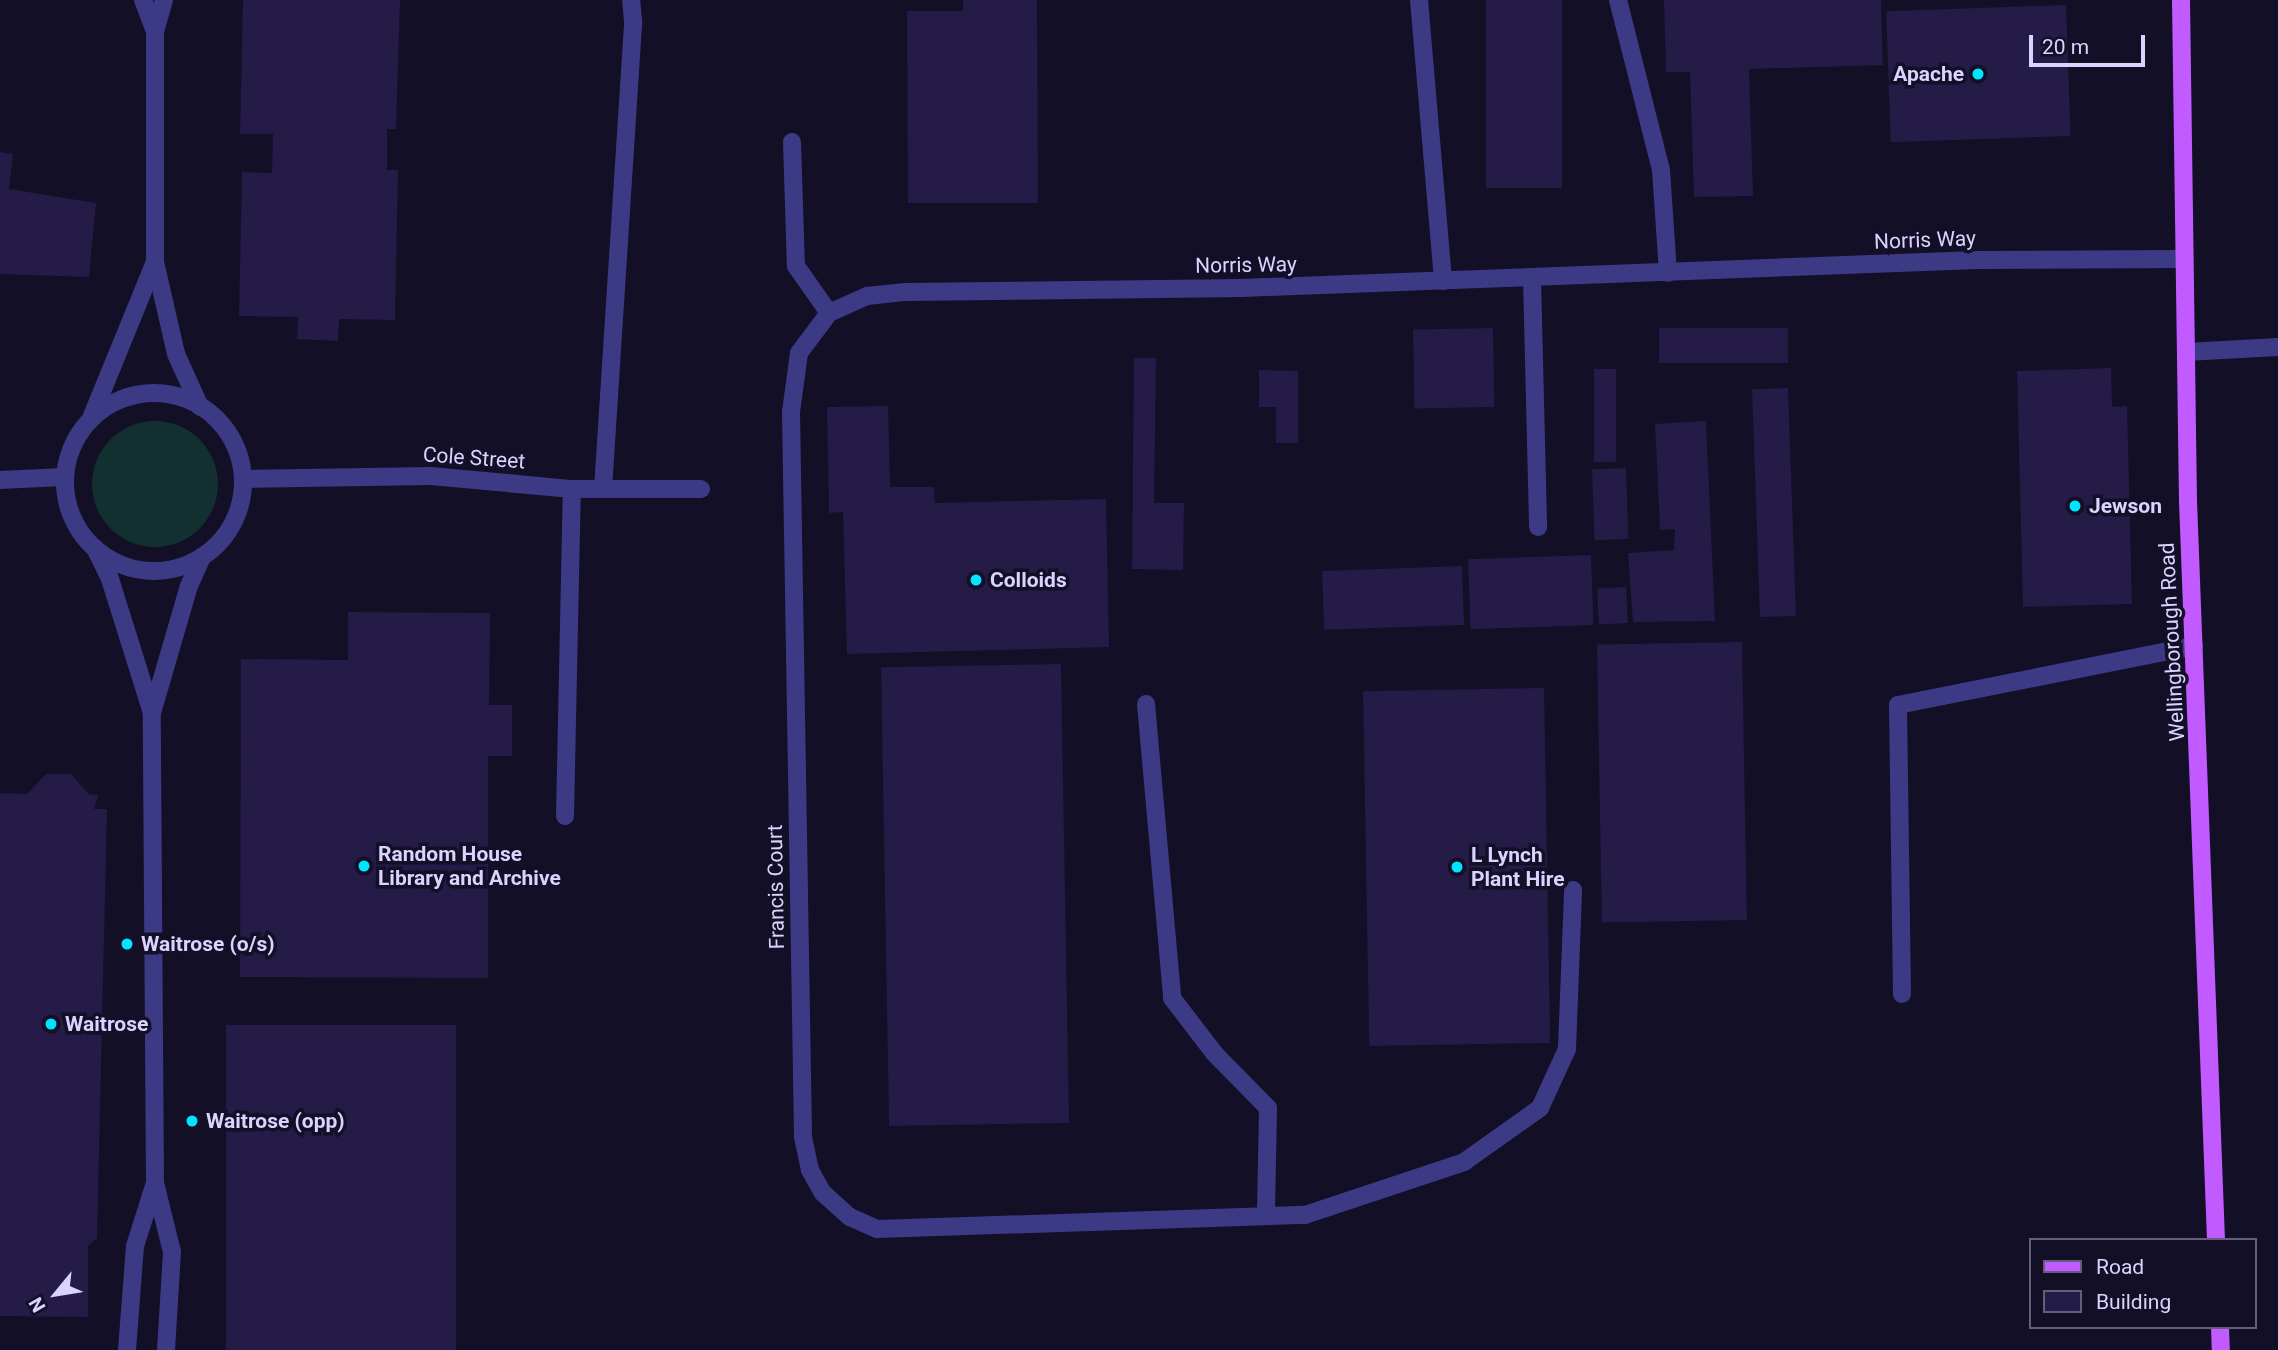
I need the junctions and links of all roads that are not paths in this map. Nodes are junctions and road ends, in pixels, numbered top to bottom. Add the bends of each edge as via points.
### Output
1 (143, 0) edge
2 (164, 0) edge
3 (631, 0) edge
4 (1419, 0) edge
5 (1618, 0) edge
6 (2181, 0) edge
7 (155, 32) junction
8 (792, 142) dead end
9 (2184, 259) junction
10 (155, 261) junction
11 (1668, 274) junction
12 (1532, 278) junction
13 (1443, 281) junction
14 (829, 313) junction
15 (2278, 348) edge
16 (2186, 352) junction
17 (200, 407) junction
18 (91, 419) junction
19 (63, 477) junction
20 (243, 479) junction
21 (0, 480) edge
22 (572, 489) junction
23 (603, 489) junction
24 (701, 489) dead end
25 (1538, 527) dead end
26 (95, 547) junction
27 (202, 556) junction
28 (2194, 646) junction
29 (1146, 704) dead end
30 (152, 713) junction
31 (565, 816) dead end
32 (1573, 890) dead end
33 (1902, 994) dead end
34 (155, 1183) junction
35 (1266, 1216) junction
36 (2216, 1238) edge
37 (2220, 1329) edge
38 (127, 1350) edge
39 (166, 1350) edge
40 (2221, 1350) edge

1 - 7 street
2 - 7 street
3 - 23 street via 634,21
4 - 13 street
5 - 11 street via 1661,170
6 - 9 main road, Wellingborough Road
7 - 10 street
8 - 14 street via 796,266
9 - 11 street, Norris Way via 1977,260
9 - 16 main road, Wellingborough Road
10 - 17 street via 176,354
10 - 18 street
11 - 12 street, Norris Way
12 - 13 street, Norris Way
12 - 25 street
13 - 14 street, Norris Way via 906,292 867,296
14 - 35 street, Francis Court via 799,353 791,412 803,1138 810,1170 823,1193 849,1217 877,1229
15 - 16 street
16 - 28 main road, Wellingborough Road
17 - 18 street via 164,393 136,394 103,408
17 - 20 street via 223,425 241,459
18 - 19 street via 72,446
19 - 21 street
19 - 26 street via 72,518
20 - 22 street, Cole Street via 431,476
20 - 27 street via 231,528
22 - 23 street, Cole Street
22 - 31 street
23 - 24 street, Cole Street
26 - 27 street via 117,564 146,574
26 - 30 street via 110,579
27 - 30 street
28 - 33 street via 1898,705
28 - 36 main road, Wellingborough Road
29 - 35 street via 1172,998 1214,1053 1268,1108
30 - 34 street
32 - 35 street, Francis Court via 1567,1049 1540,1108 1464,1162 1305,1215
34 - 38 street via 135,1246
34 - 39 street via 172,1252
37 - 40 main road

